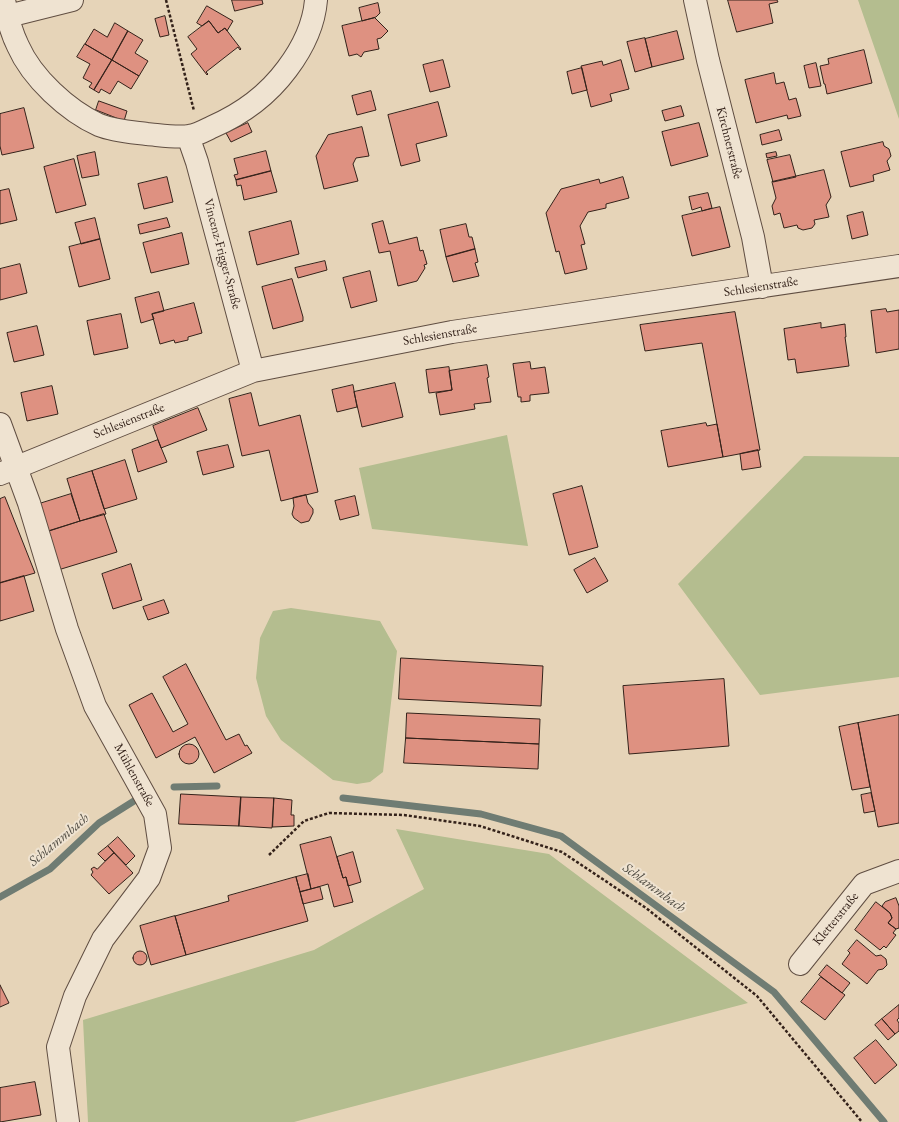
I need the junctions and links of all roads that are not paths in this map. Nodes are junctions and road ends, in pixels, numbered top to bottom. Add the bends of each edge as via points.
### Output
1 (72, 0) edge
2 (316, 0) edge
3 (695, 0) edge
4 (4, 11) edge
5 (194, 134) junction
6 (899, 266) edge
7 (762, 287) junction
8 (253, 371) junction
9 (0, 424) edge
10 (8, 471) edge
11 (899, 871) edge
12 (800, 964) dead end
13 (68, 1122) edge

1 - 4 street
2 - 5 street via 308,34 295,58 267,93 222,123
3 - 7 street, Kirchnerstraße via 754,237
4 - 5 street via 18,47 34,73 55,96 77,112 100,125 127,132 159,135
5 - 8 street, Vincenz-Frigger-Straße via 197,162
6 - 7 street, Schlesienstraße
7 - 8 street, Schlesienstraße via 452,332
8 - 10 street, Schlesienstraße
9 - 10 street, Mühlenstraße
10 - 13 street, Mühlenstraße via 29,503 67,629 95,706 155,814 160,848 149,878 103,939 75,996 58,1047
11 - 12 street, Kletterstraße via 864,884

